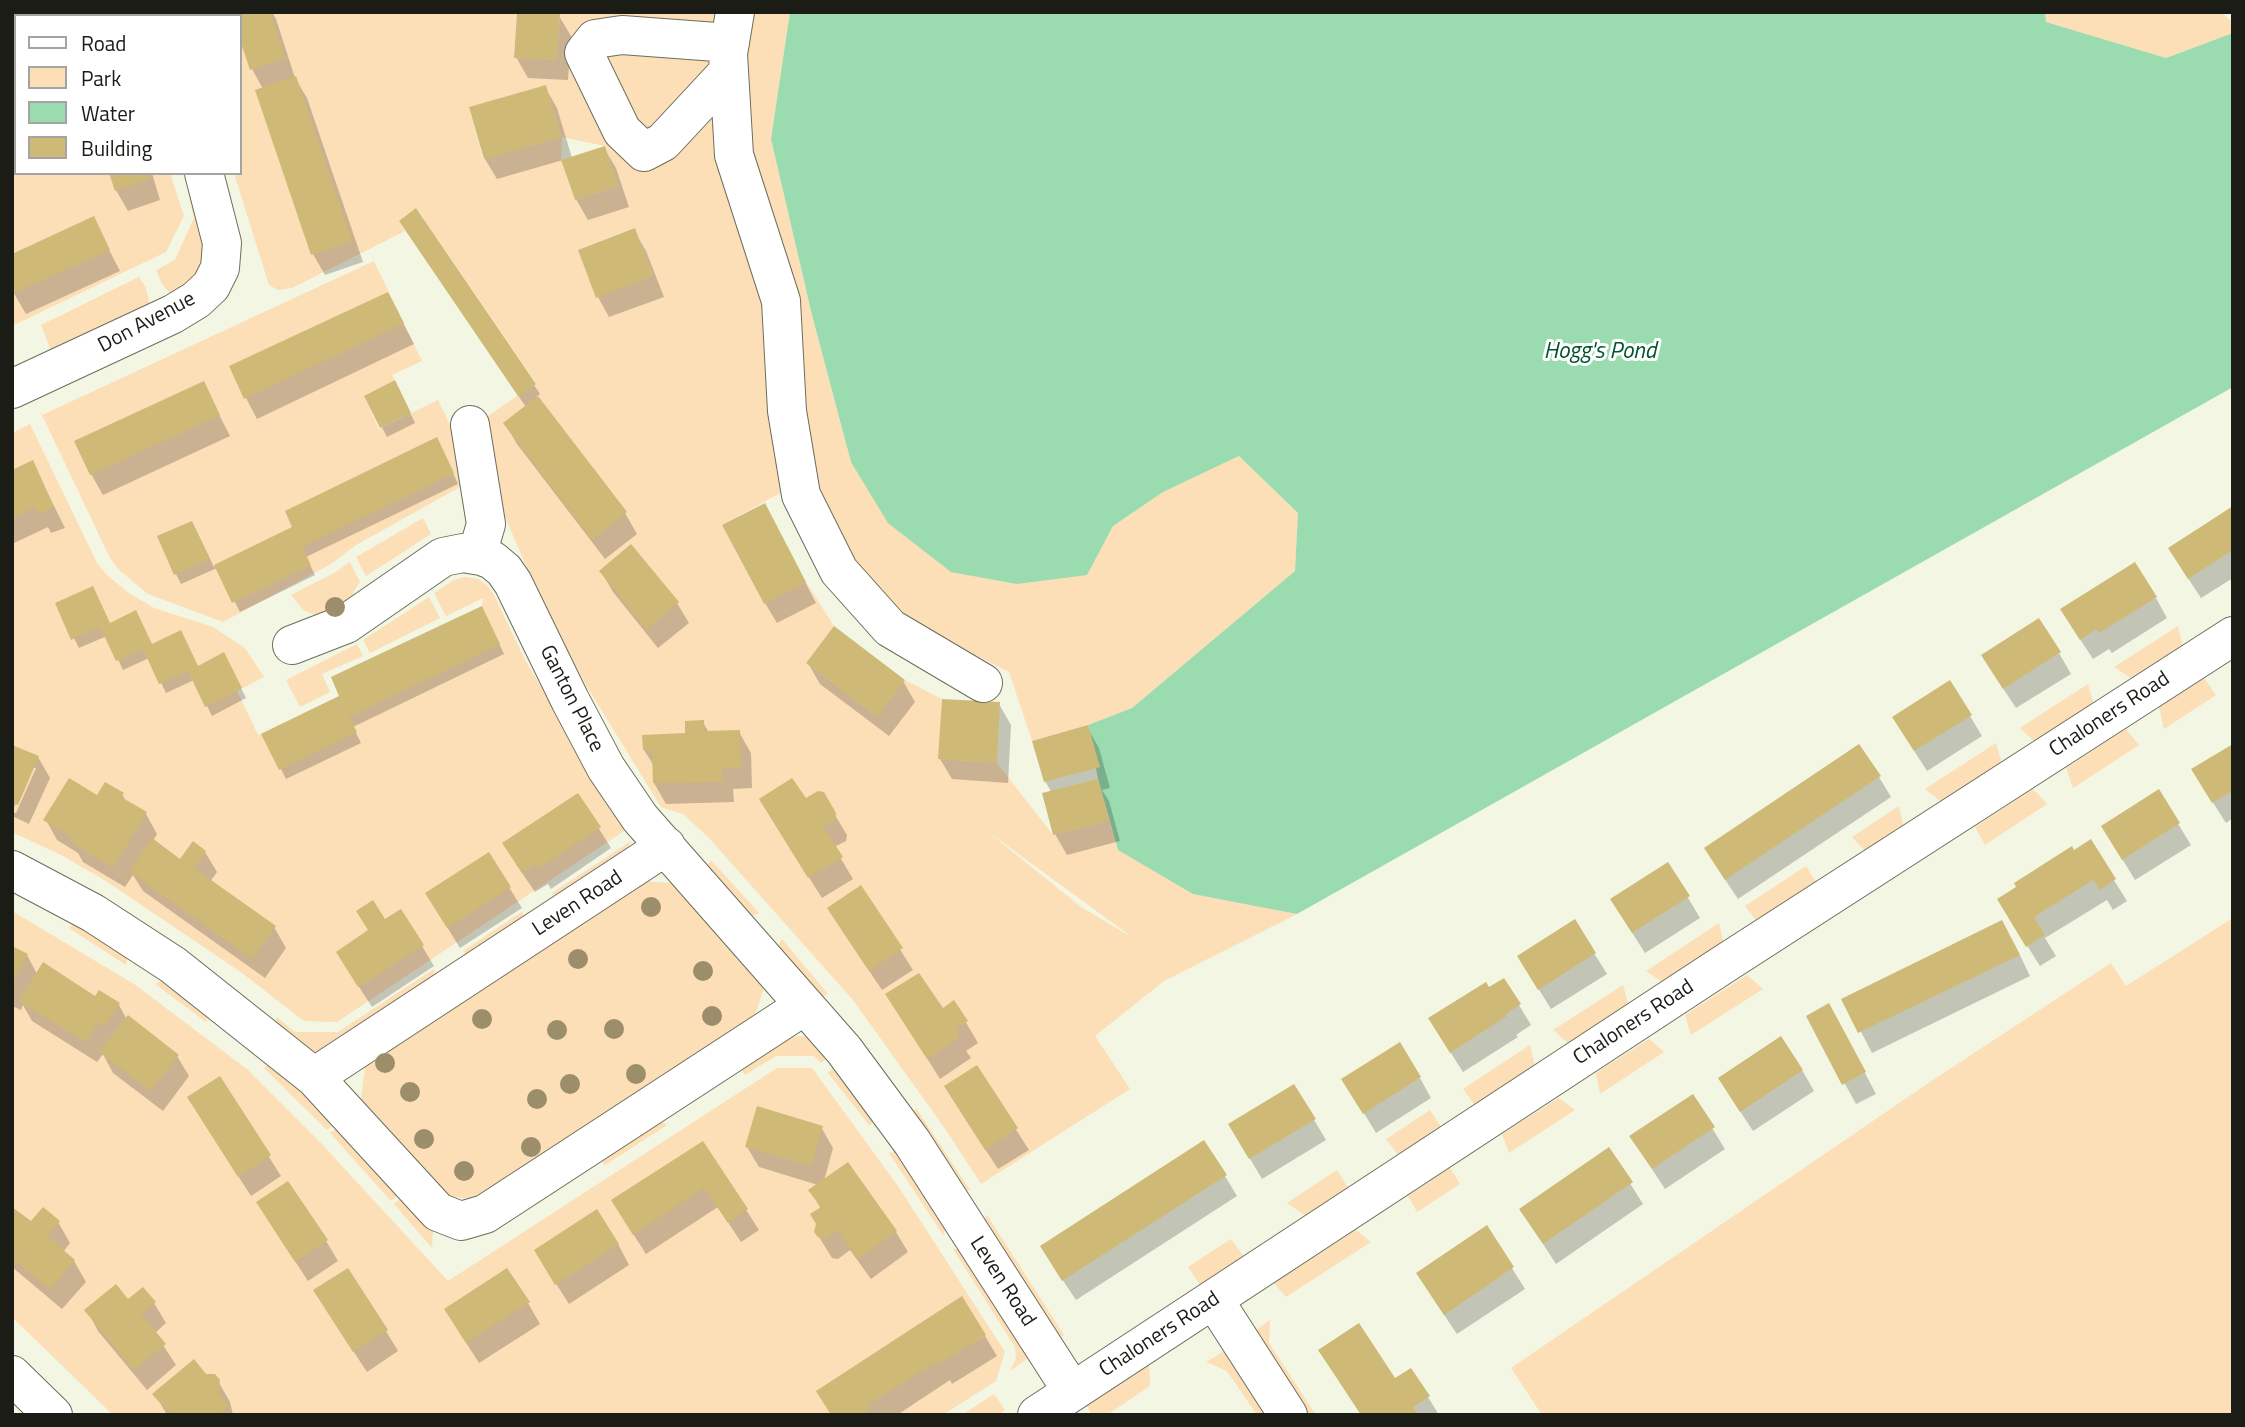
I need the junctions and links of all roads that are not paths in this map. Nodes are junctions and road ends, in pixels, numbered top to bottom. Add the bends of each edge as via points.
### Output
1 (731, 42) edge
2 (205, 175) edge
3 (12, 389) edge
4 (470, 425) dead end
5 (477, 555) junction
6 (2233, 636) edge
7 (292, 645) dead end
8 (983, 683) dead end
9 (666, 846) junction
10 (12, 870) edge
11 (804, 1006) junction
12 (314, 1077) junction
13 (1214, 1300) junction
14 (12, 1376) edge
15 (1072, 1391) junction
16 (53, 1415) edge
17 (1037, 1415) edge
18 (1288, 1415) edge

1 - 8 street via 734,155 781,301 787,411 801,495 839,570 890,628
2 - 3 street, Don Avenue via 222,243 220,268 211,286 173,314
4 - 5 street via 486,524
5 - 7 street via 443,557 345,624
5 - 9 street, Ganton Place via 492,560 513,583 606,768 640,818
6 - 13 street, Chaloners Road
9 - 11 street, Leven Road
9 - 12 street, Leven Road
10 - 12 street via 93,913 173,965
11 - 12 street via 485,1214 461,1221 438,1213
11 - 15 street, Leven Road via 844,1050 912,1142
13 - 15 street, Chaloners Road
13 - 18 street
14 - 16 street
15 - 17 street, Chaloners Road

